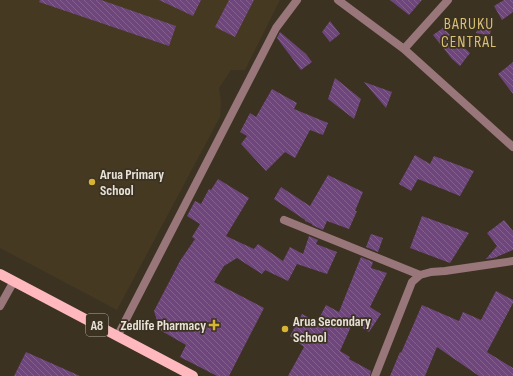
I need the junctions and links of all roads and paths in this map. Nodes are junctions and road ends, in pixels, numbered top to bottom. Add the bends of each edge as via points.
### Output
1 (297, 0) edge
2 (338, 0) edge
3 (448, 0) edge
4 (404, 49) junction
5 (513, 147) edge
6 (284, 220) dead end
7 (513, 261) edge
8 (0, 274) edge
9 (420, 275) junction
10 (14, 281) junction
11 (0, 306) edge
12 (118, 335) junction
13 (193, 376) edge
14 (375, 376) edge

1 - 12 street via 276,28
2 - 4 street
3 - 4 street
4 - 5 street
6 - 9 street
7 - 9 street
8 - 10 main road, A8
9 - 14 street via 412,282
10 - 11 street
10 - 12 main road, A8
12 - 13 main road, A8

